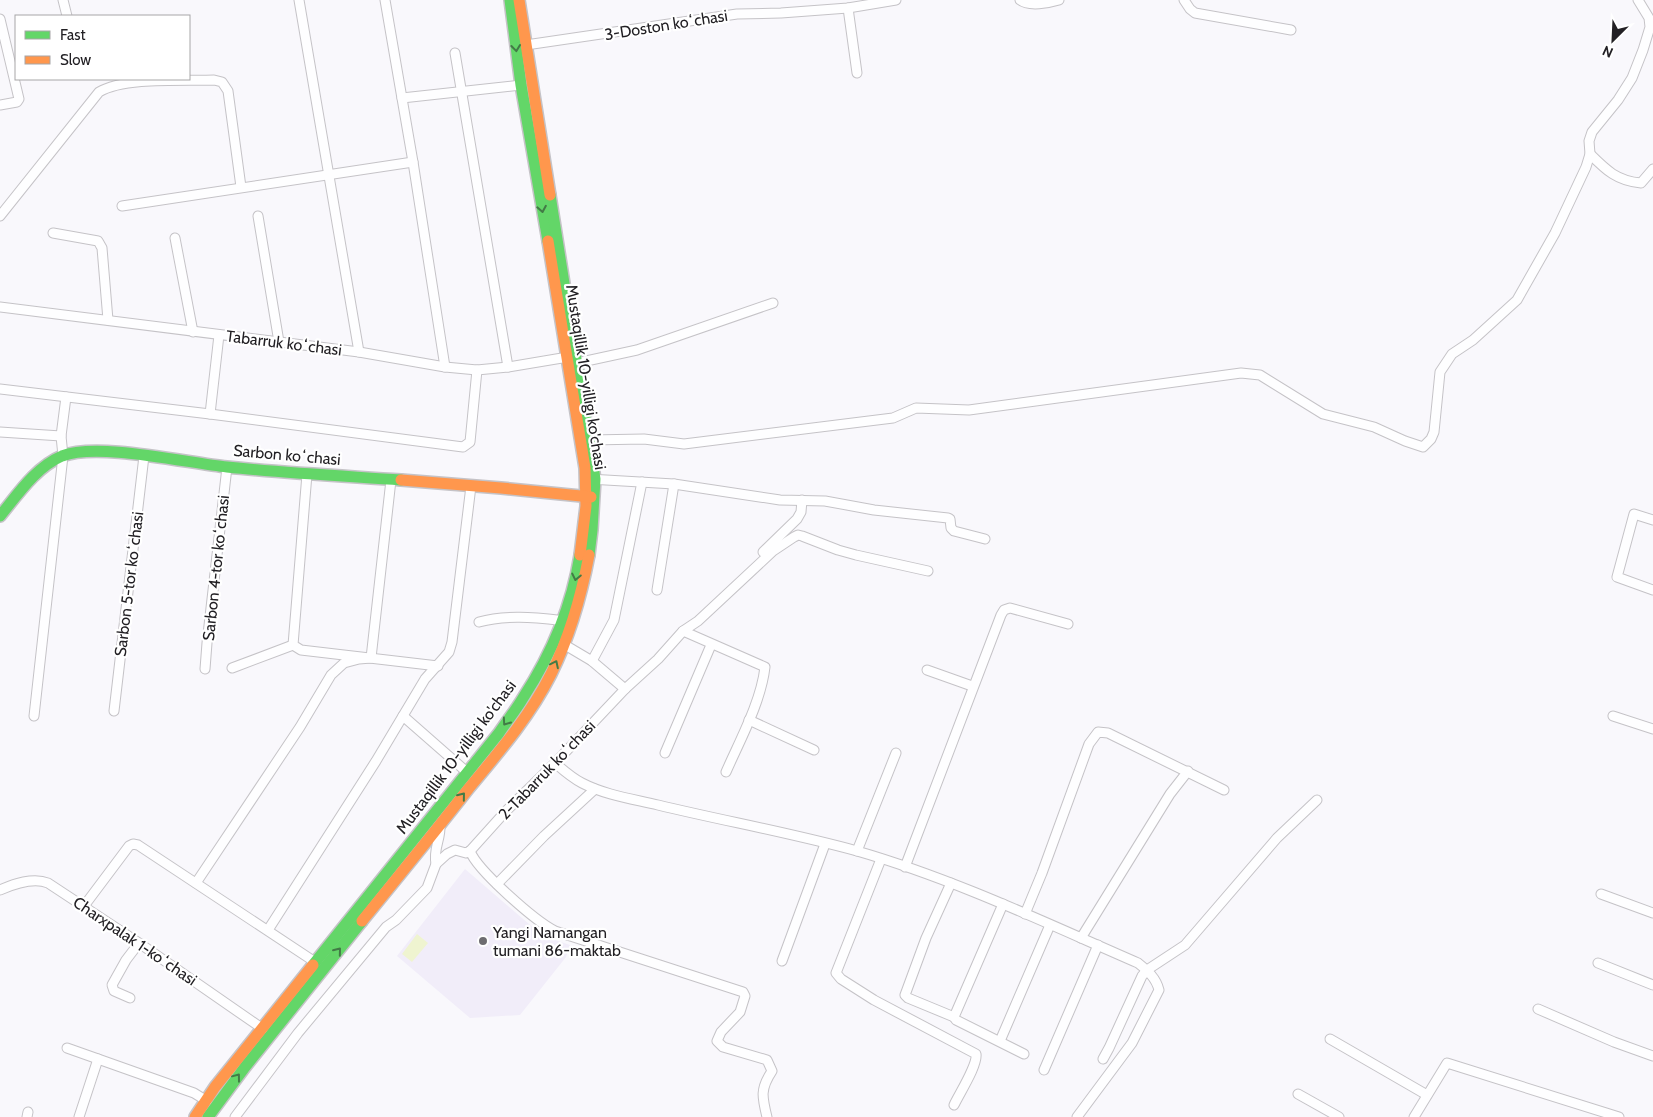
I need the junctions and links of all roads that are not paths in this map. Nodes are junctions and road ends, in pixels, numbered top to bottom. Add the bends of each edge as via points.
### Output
1 (63, 0) edge
2 (300, 0) edge
3 (386, 0) edge
4 (510, 0) edge
5 (519, 0) edge
6 (896, 0) edge
7 (1020, 0) edge
8 (1060, 0) edge
9 (1184, 0) edge
10 (1638, 0) edge
11 (841, 6) edge
12 (67, 15) edge
13 (0, 19) edge
14 (1291, 30) dead end
15 (526, 45) junction
16 (454, 53) dead end
17 (857, 73) dead end
18 (521, 85) junction
19 (461, 92) junction
20 (402, 98) junction
21 (0, 105) edge
22 (1590, 154) junction
23 (413, 162) junction
24 (1653, 169) edge
25 (330, 176) junction
26 (241, 187) junction
27 (122, 206) dead end
28 (0, 216) edge
29 (258, 216) dead end
30 (53, 233) dead end
31 (175, 238) dead end
32 (773, 302) dead end
33 (0, 307) edge
34 (108, 320) junction
35 (193, 332) junction
36 (219, 335) junction
37 (279, 342) junction
38 (359, 352) junction
39 (573, 360) junction
40 (445, 367) junction
41 (508, 367) junction
42 (477, 370) junction
43 (0, 389) edge
44 (66, 397) junction
45 (210, 414) junction
46 (0, 432) edge
47 (61, 436) junction
48 (590, 440) junction
49 (63, 456) junction
50 (144, 456) junction
51 (227, 467) junction
52 (307, 474) junction
53 (591, 479) junction
54 (391, 480) junction
55 (642, 482) junction
56 (674, 484) junction
57 (471, 486) junction
58 (590, 497) junction
59 (802, 500) junction
60 (0, 516) edge
61 (1653, 520) edge
62 (985, 539) dead end
63 (928, 570) dead end
64 (657, 590) dead end
65 (1653, 590) edge
66 (567, 621) junction
67 (698, 621) junction
68 (479, 622) dead end
69 (1068, 624) dead end
70 (683, 631) junction
71 (293, 645) junction
72 (565, 645) junction
73 (711, 645) junction
74 (371, 658) junction
75 (592, 661) junction
76 (438, 666) junction
77 (232, 668) dead end
78 (206, 669) dead end
79 (927, 670) dead end
80 (972, 686) junction
81 (624, 689) junction
82 (114, 711) dead end
83 (34, 716) dead end
84 (403, 716) junction
85 (1613, 716) dead end
86 (749, 720) junction
87 (1653, 729) edge
88 (814, 750) dead end
89 (665, 753) dead end
90 (896, 753) dead end
91 (555, 763) junction
92 (1188, 771) junction
93 (726, 772) dead end
94 (468, 773) junction
95 (595, 789) junction
96 (1224, 790) dead end
97 (1317, 800) dead end
98 (440, 824) junction
99 (825, 844) junction
100 (470, 851) junction
101 (857, 851) junction
102 (881, 859) junction
103 (436, 864) junction
104 (905, 867) junction
105 (196, 883) junction
106 (951, 883) junction
107 (497, 884) junction
108 (0, 890) edge
109 (1601, 894) dead end
110 (1002, 904) junction
111 (84, 906) junction
112 (1653, 913) edge
113 (1024, 914) junction
114 (1050, 925) junction
115 (268, 930) junction
116 (1081, 938) junction
117 (140, 943) junction
118 (1098, 946) junction
119 (782, 961) dead end
120 (315, 962) junction
121 (1598, 964) dead end
122 (1147, 970) junction
123 (1653, 985) edge
124 (130, 998) dead end
125 (1538, 1009) dead end
126 (954, 1017) junction
127 (263, 1029) junction
128 (1330, 1039) dead end
129 (1000, 1041) junction
130 (67, 1048) dead end
131 (1024, 1054) dead end
132 (1653, 1056) edge
133 (98, 1059) junction
134 (1102, 1059) dead end
135 (1044, 1070) dead end
136 (1298, 1094) dead end
137 (1427, 1095) junction
138 (207, 1101) junction
139 (954, 1104) dead end
140 (1079, 1114) edge
141 (79, 1117) edge
142 (195, 1117) edge
143 (208, 1117) edge
144 (235, 1117) edge
145 (767, 1117) edge
146 (1090, 1117) edge
147 (1339, 1117) edge
148 (1414, 1117) edge
149 (1619, 1117) edge

1 - 12 street
2 - 25 street
3 - 20 street
4 -> 18 main road, Mustaqillik 10-yilligi ko'chasi
5 - 15 main road, Mustaqillik 10-yilligi ko'chasi
6 - 11 street, 3-Doston koʻchasi
7 - 8 street via 1036,3
9 - 14 street via 1195,13
10 - 22 street via 1649,18 1650,27 1643,50 1632,78 1592,132
11 - 15 street, 3-Doston koʻchasi via 736,14
11 - 17 street
13 - 21 street via 19,100
15 - 39 main road, Mustaqillik 10-yilligi ko'chasi
16 - 19 street
18 - 19 street
18 -> 39 main road, Mustaqillik 10-yilligi ko'chasi
19 - 20 street
19 - 41 street
20 - 23 street
22 - 24 street via 1610,174 1630,182 1641,183
22 - 48 street via 1555,233 1518,300 1452,354 1440,372 1434,432 1423,446 1323,414 1260,375 1241,373 968,410 916,408 893,418 684,444
23 - 25 street
23 - 40 street
25 - 26 street
25 - 38 street
26 - 27 street
26 - 28 street via 228,91 222,82 125,83 100,92
29 - 37 street
30 - 34 street via 101,244
31 - 35 street
32 - 39 street, Tabarruk koʻchasi via 636,350
33 - 34 street, Tabarruk koʻchasi
34 - 35 street, Tabarruk koʻchasi
35 - 36 street, Tabarruk koʻchasi
36 - 37 street, Tabarruk koʻchasi
36 - 45 street
37 - 38 street, Tabarruk koʻchasi
38 - 40 street, Tabarruk koʻchasi
39 - 41 street, Tabarruk koʻchasi
39 - 48 main road, Mustaqillik 10-yilligi ko'chasi
39 - 53 main road, Mustaqillik 10-yilligi ko'chasi via 573,400
40 - 42 street, Tabarruk koʻchasi
41 - 42 street, Tabarruk koʻchasi
42 - 45 street via 470,442 463,447
43 - 44 street
44 - 45 street
44 - 47 street
46 - 47 street
47 - 49 street
48 - 53 main road, Mustaqillik 10-yilligi ko'chasi
49 - 50 main road, Sarbon koʻchasi via 92,452
49 - 60 main road, Sarbon koʻchasi via 34,477
49 - 83 street
50 - 51 main road, Sarbon koʻchasi
50 - 82 street, Sarbon 5-tor koʻchasi
51 - 52 main road, Sarbon koʻchasi
51 - 78 street, Sarbon 4-tor koʻchasi
52 - 54 main road, Sarbon koʻchasi
52 - 71 street
53 - 55 street
53 - 58 main road, Mustaqillik 10-yilligi ko'chasi
54 - 57 main road, Sarbon koʻchasi
54 - 74 street
55 - 56 street
55 - 75 street via 614,620
56 - 59 street via 780,500
56 - 64 street
57 - 58 main road, Sarbon koʻchasi
57 - 76 street via 452,642
58 - 66 main road, Mustaqillik 10-yilligi ko'chasi via 588,565 582,592
59 - 62 street via 948,518 954,532
59 - 67 street, 2-Tabarruk koʻchasi via 797,519 698,616
61 - 65 street via 1634,514 1617,577
63 - 67 street, 2-Tabarruk koʻchasi via 856,555 798,535 773,551
66 - 68 street via 531,617 494,618
66 - 72 main road, Mustaqillik 10-yilligi ko'chasi
66 -> 94 main road, Mustaqillik 10-yilligi ko'chasi via 527,692
67 - 70 street, 2-Tabarruk koʻchasi
69 - 80 street via 1010,608 1004,610
70 - 73 street
70 - 81 street, 2-Tabarruk koʻchasi
71 - 74 street via 301,650
71 - 77 street
72 - 75 street
98 -> 72 main road, Mustaqillik 10-yilligi ko'chasi via 533,705
73 - 86 street via 765,667
73 - 89 street
74 - 76 street
74 - 105 street via 344,663 331,675
75 - 81 street
76 - 84 street via 425,679
79 - 80 street
80 - 104 street
81 - 91 street, 2-Tabarruk koʻchasi
84 - 94 street
84 - 115 street
85 - 87 street
86 - 88 street
86 - 93 street
90 - 101 street
91 - 95 street via 580,783
91 - 100 street, 2-Tabarruk koʻchasi
92 - 96 street
92 - 113 street via 1098,732 1089,744 1042,874
92 - 116 street via 1170,794
94 - 120 main road, Mustaqillik 10-yilligi ko'chasi
95 - 99 street
95 - 107 street
97 - 122 street via 1277,838 1185,945
98 - 103 street
143 -> 98 main road, Mustaqillik 10-yilligi ko'chasi
99 - 101 street
99 - 119 street
100 - 103 street via 455,850
100 - 107 street via 473,859
101 - 102 street
102 - 104 street
102 - 139 street via 836,973 874,1000 976,1054 974,1066
103 - 144 street via 427,888 386,927 298,1033
104 - 106 street
105 - 111 street via 133,844
105 - 115 street
106 - 110 street
106 - 126 street via 905,994
107 - 145 street via 543,925 555,931 743,992 745,996 740,1012 717,1041 723,1048 767,1060 772,1071 762,1092
108 - 111 street, Charxpalak 1-koʻchasi via 41,880
109 - 112 street
110 - 113 street
110 - 126 street
111 - 117 street, Charxpalak 1-koʻchasi
113 - 114 street
114 - 116 street
114 - 129 street
115 - 120 street
116 - 118 street
117 - 124 street via 112,985 114,991
117 - 127 street, Charxpalak 1-koʻchasi
118 - 122 street
118 - 135 street
120 - 127 main road, Mustaqillik 10-yilligi ko'chasi
121 - 123 street
122 - 134 street
122 - 140 street via 1157,981 1159,990 1132,1043
125 - 132 street
126 - 129 street
127 - 138 main road, Mustaqillik 10-yilligi ko'chasi
128 - 137 street
129 - 131 street
130 - 133 street
133 - 138 street
133 - 141 street
136 - 147 street
137 - 148 street
137 - 149 street via 1447,1063
138 - 142 main road, Mustaqillik 10-yilligi ko'chasi
140 - 146 street

